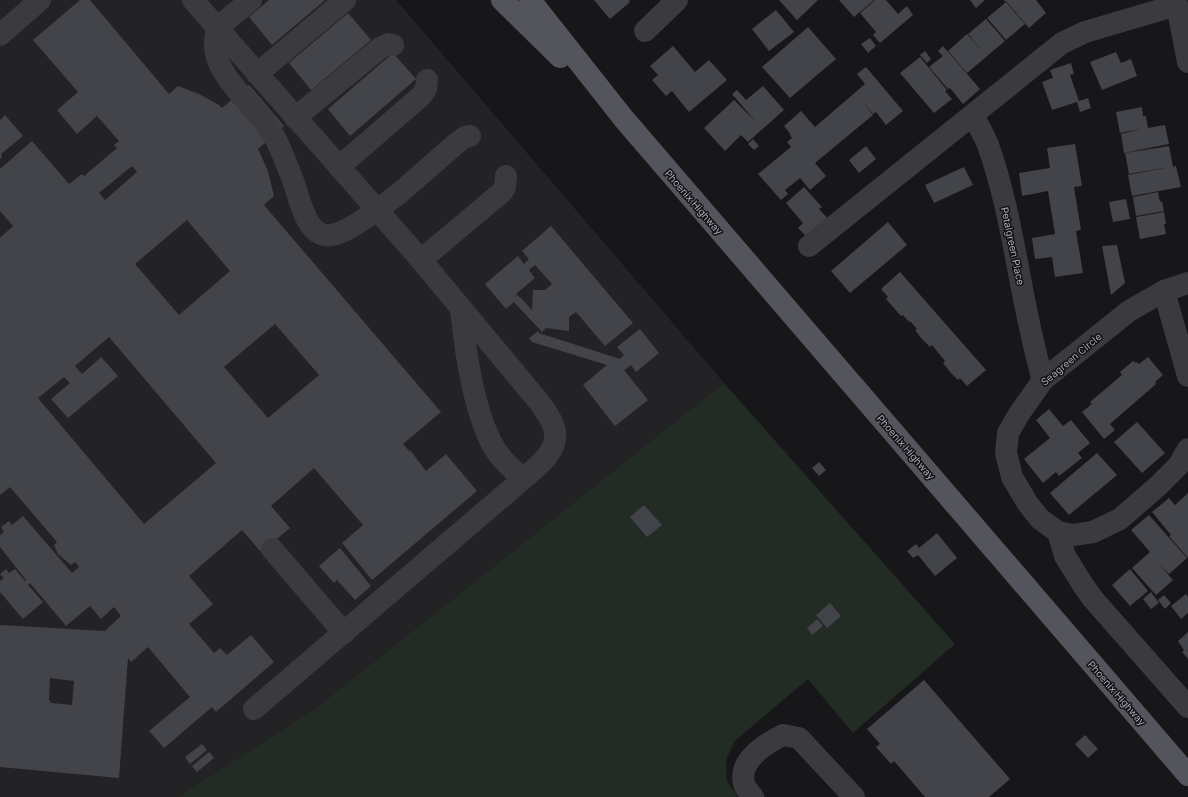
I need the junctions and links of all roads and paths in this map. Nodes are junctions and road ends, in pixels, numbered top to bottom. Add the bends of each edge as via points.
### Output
1 (40, 0) edge
2 (193, 0) edge
3 (251, 0) edge
4 (345, 0) edge
5 (502, 0) edge
6 (530, 0) edge
7 (677, 0) edge
8 (1177, 2) edge
9 (217, 28) junction
10 (645, 31) dead end
11 (0, 35) edge
12 (393, 45) dead end
13 (1188, 62) edge
14 (257, 74) junction
15 (427, 80) dead end
16 (973, 115) junction
17 (295, 118) junction
18 (624, 119) junction
19 (470, 136) dead end
20 (339, 167) junction
21 (506, 176) dead end
22 (377, 211) junction
23 (809, 246) dead end
24 (421, 260) junction
25 (1188, 284) edge
26 (1164, 291) junction
27 (461, 308) junction
28 (1188, 376) edge
29 (1043, 380) junction
30 (1188, 449) edge
31 (524, 479) junction
32 (1058, 532) junction
33 (272, 549) dead end
34 (344, 632) junction
35 (1188, 707) edge
36 (254, 709) dead end
37 (1188, 775) edge
38 (753, 797) edge
39 (854, 797) edge

1 - 11 street
2 - 9 street
3 - 9 street
4 - 14 street
5 - 18 main road, Phoenix Highway
6 - 18 main road, Phoenix Highway
7 - 10 street
8 - 13 street
8 - 16 street via 1085,32 1062,43
9 - 14 street
9 - 22 street via 214,46 217,58 233,84 270,128 278,142 303,214 311,226 330,236 345,231
12 - 17 street via 388,44 380,48
14 - 17 street
15 - 20 street via 426,89 421,96
16 - 23 street
16 - 29 street, Petalgreen Place via 988,144 999,180
17 - 20 street
18 - 37 main road, Phoenix Highway
19 - 22 street via 457,143
20 - 22 street
21 - 24 street via 502,192
22 - 24 street
24 - 27 street
25 - 26 street, Seagreen Circle
26 - 28 street
26 - 29 street, Seagreen Circle via 1129,311
27 - 31 street via 466,354 480,415 490,441 499,455
27 - 31 street via 540,403 550,420 555,434 554,446 545,459
29 - 32 street, Seagreen Circle via 1008,433 1006,453 1012,477 1028,504 1040,519
30 - 32 street, Seagreen Circle via 1179,464 1158,486 1120,519 1093,532 1073,535
31 - 34 street
32 - 35 street via 1065,556 1093,599
33 - 34 street
34 - 36 street
38 - 39 street via 744,785 743,771 760,749 783,735 799,738

